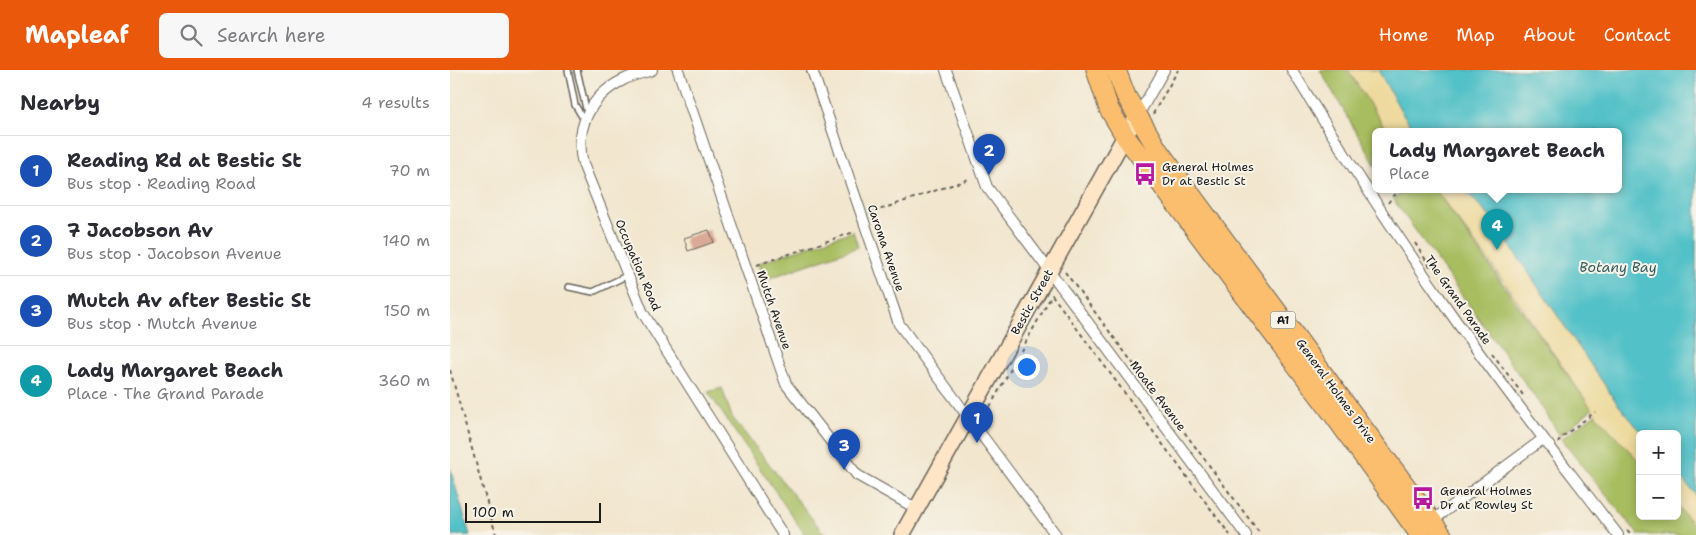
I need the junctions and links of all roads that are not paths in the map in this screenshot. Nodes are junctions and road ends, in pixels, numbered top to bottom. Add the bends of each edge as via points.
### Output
1 (568, 70) edge
2 (577, 70) edge
3 (634, 70) edge
4 (652, 70) edge
5 (678, 70) edge
6 (812, 70) edge
7 (946, 70) edge
8 (1096, 70) edge
9 (1116, 70) edge
10 (1164, 70) edge
11 (1292, 70) edge
12 (624, 80) junction
13 (586, 117) junction
14 (1144, 118) junction
15 (1124, 136) junction
16 (1049, 271) junction
17 (628, 275) junction
18 (569, 287) dead end
19 (975, 419) junction
20 (1543, 439) junction
21 (917, 509) junction
22 (1620, 530) edge
23 (1425, 532) edge
24 (783, 535) edge
25 (902, 535) edge
26 (1056, 535) edge
27 (1246, 535) edge

1 - 13 lane via 575,105
2 - 13 lane
3 - 12 street
4 - 12 street
5 - 21 street, Mutch Avenue via 786,384 857,475
6 - 19 street, Caroma Avenue via 899,324
7 - 16 street, Moate Avenue via 987,187
8 - 15 highway, General Holmes Drive / A1 via 1109,109
9 - 14 highway, General Holmes Drive / A1 via 1126,96
10 - 14 street, Bestic Street
11 - 20 street, The Grand Parade via 1353,170 1444,304
12 - 13 street via 601,96
13 - 17 street, Occupation Road via 580,138 583,164
14 - 15 main road, Bestic Street
14 - 23 highway, General Holmes Drive / A1 via 1158,150
15 - 16 main road, Bestic Street
15 - 23 highway, General Holmes Drive / A1
16 - 19 main road, Bestic Street
16 - 27 street, Moate Avenue
17 - 18 lane via 593,292
17 - 24 street, Occupation Road via 644,313
19 - 21 main road, Bestic Street
19 - 26 street, Caroma Avenue
20 - 22 street, The Grand Parade
20 - 23 street
21 - 25 main road, Bestic Street

